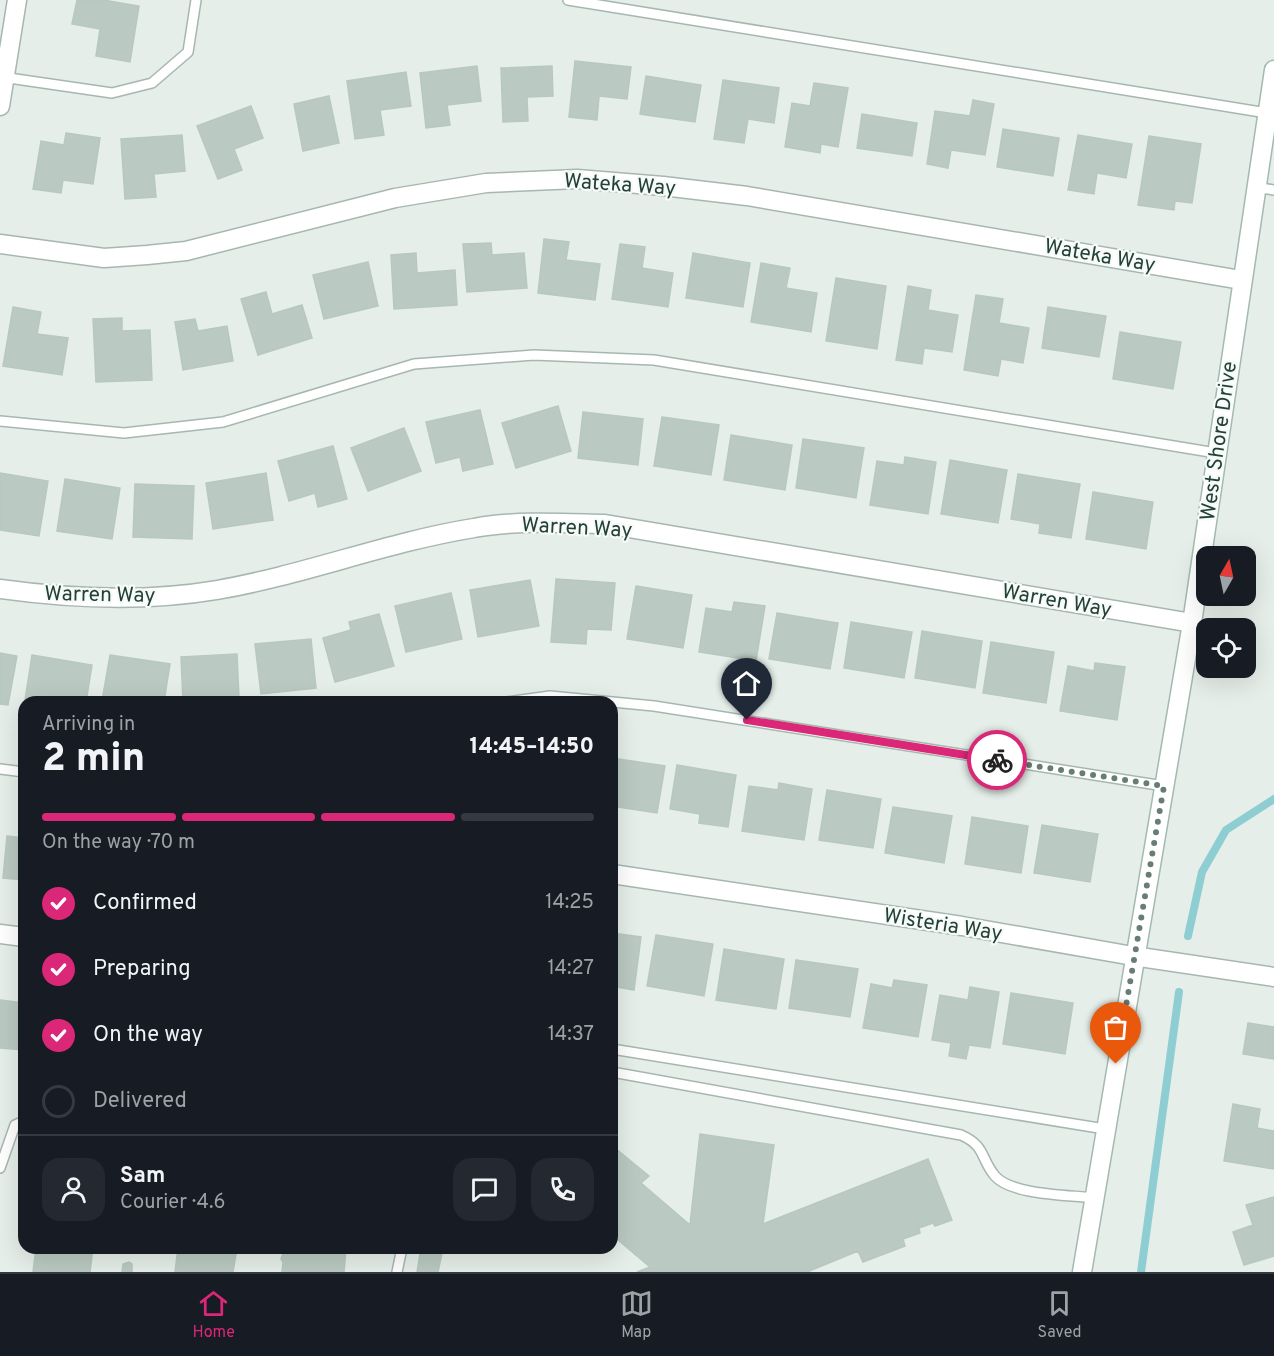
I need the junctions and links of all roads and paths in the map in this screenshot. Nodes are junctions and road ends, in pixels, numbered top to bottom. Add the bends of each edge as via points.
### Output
1 (17, 0) edge
2 (196, 0) edge
3 (568, 0) edge
4 (1274, 70) edge
5 (2, 77) edge
6 (0, 106) edge
7 (1267, 113) junction
8 (1256, 187) junction
9 (1274, 190) edge
10 (0, 244) edge
11 (1241, 280) junction
12 (0, 421) edge
13 (1216, 453) junction
14 (0, 589) edge
15 (1192, 623) junction
16 (618, 703) edge
17 (0, 769) edge
18 (18, 771) edge
19 (1164, 786) junction
20 (618, 875) edge
21 (0, 934) edge
22 (18, 936) edge
23 (1133, 957) junction
24 (1274, 977) edge
25 (618, 1050) edge
26 (618, 1073) edge
27 (18, 1123) edge
28 (1105, 1129) junction
29 (0, 1168) edge
30 (1094, 1198) junction
31 (401, 1254) edge
32 (397, 1272) edge
33 (1082, 1272) edge

1 - 5 street
2 - 5 lane via 188,52 152,83 112,93
3 - 7 lane
4 - 7 street, West Shore Drive
5 - 6 street
7 - 8 street, West Shore Drive
8 - 9 lane
8 - 11 street, West Shore Drive
10 - 11 street, Wateka Way via 104,258 186,251 395,198 486,183 577,179 747,196
11 - 13 street, West Shore Drive
12 - 13 lane via 123,433 223,422 414,364 534,355 654,360
13 - 15 street, West Shore Drive
14 - 15 street, Warren Way via 44,595 154,597 216,590 474,527 605,524
15 - 19 street, West Shore Drive
16 - 19 lane
17 - 18 lane
19 - 23 street, West Shore Drive
20 - 23 street, Wisteria Way via 963,926
21 - 22 street
23 - 24 street, Wisteria Way
23 - 28 street, West Shore Drive
25 - 28 lane
26 - 30 lane via 961,1135 976,1142 1003,1183
27 - 29 lane
28 - 30 street, West Shore Drive
30 - 33 street, West Shore Drive
31 - 32 lane

